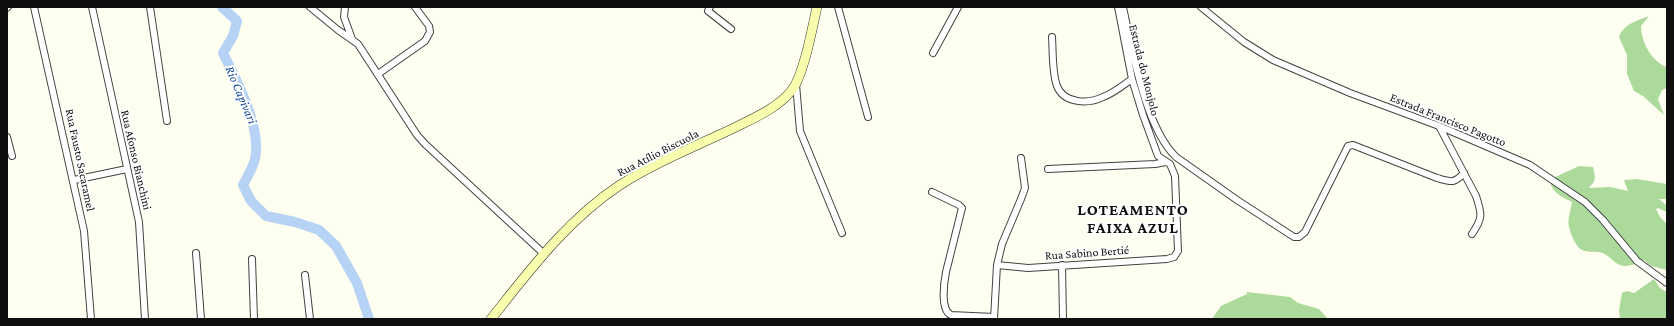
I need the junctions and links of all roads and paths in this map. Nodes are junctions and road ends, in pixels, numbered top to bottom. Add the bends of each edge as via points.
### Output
1 (34, 7) edge
2 (92, 7) edge
3 (150, 7) edge
4 (310, 7) edge
5 (345, 7) edge
6 (415, 7) edge
7 (701, 7) edge
8 (817, 7) edge
9 (838, 7) edge
10 (958, 7) edge
11 (1118, 7) edge
12 (1123, 7) edge
13 (1201, 7) edge
14 (709, 9) edge
15 (731, 29) dead end
16 (1052, 37) dead end
17 (352, 39) junction
18 (933, 53) dead end
19 (378, 74) junction
20 (1132, 79) junction
21 (796, 84) junction
22 (868, 117) dead end
23 (167, 121) dead end
24 (1439, 126) junction
25 (7, 137) edge
26 (12, 156) dead end
27 (1020, 158) dead end
28 (1162, 159) junction
29 (1151, 163) junction
30 (126, 169) junction
31 (1048, 169) dead end
32 (1464, 173) junction
33 (74, 180) junction
34 (932, 192) dead end
35 (842, 233) dead end
36 (1472, 234) dead end
37 (196, 253) dead end
38 (543, 253) junction
39 (1177, 255) joint
40 (252, 259) dead end
41 (997, 265) junction
42 (1062, 265) junction
43 (305, 276) dead end
44 (1667, 283) edge
45 (994, 318) edge
46 (91, 319) edge
47 (145, 319) edge
48 (201, 319) edge
49 (254, 319) edge
50 (310, 319) edge
51 (490, 319) edge
52 (1063, 319) edge

1 - 33 street, Rua Fausto Sacaramel
2 - 30 street, Rua Afonso Bianchini
3 - 23 street
4 - 17 street
5 - 17 street via 344,17
6 - 19 street via 429,26 428,37 425,42
7 - 14 street
8 - 21 street, Rua Atílio Biscuola
9 - 22 street
10 - 18 street
11 - 20 street, Estrada do Monjolo
12 - 32 street via 1133,56 1146,99 1161,138 1170,151 1231,196 1294,237 1299,237 1305,232 1348,146 1353,145 1451,182 1458,180
13 - 24 street, Estrada Francisco Pagotto via 1244,42 1273,60 1350,93
14 - 15 street
16 - 20 street via 1057,88 1067,98 1075,101 1096,100
17 - 19 street via 363,50
19 - 38 street via 425,144
20 - 28 street, Estrada do Monjolo via 1142,115
21 - 35 street via 800,131
21 - 38 street, Rua Atílio Biscuola via 787,96 754,118 621,185 572,223
24 - 32 street
24 - 44 street, Estrada Francisco Pagotto via 1530,165 1573,193 1603,220 1637,260
25 - 26 street
27 - 41 street via 1025,188 1002,244
28 - 29 street
28 - 29 street via 1155,164
28 - 39 street, Estrada do Monjolo via 1170,164 1175,176 1179,248
29 - 31 street
30 - 33 street
30 - 47 street, Rua Afonso Bianchini via 139,222
32 - 36 street via 1481,210 1481,221
33 - 46 street, Rua Fausto Sacaramel via 84,231
34 - 45 street via 962,208 944,282 947,314
37 - 48 street
38 - 51 street, Rua Atílio Biscuola
39 - 42 street, Rua Sabino Bertié via 1167,259
40 - 49 street
41 - 42 street, Rua Sabino Bertié via 1028,268
41 - 45 street
42 - 52 street
43 - 50 street

